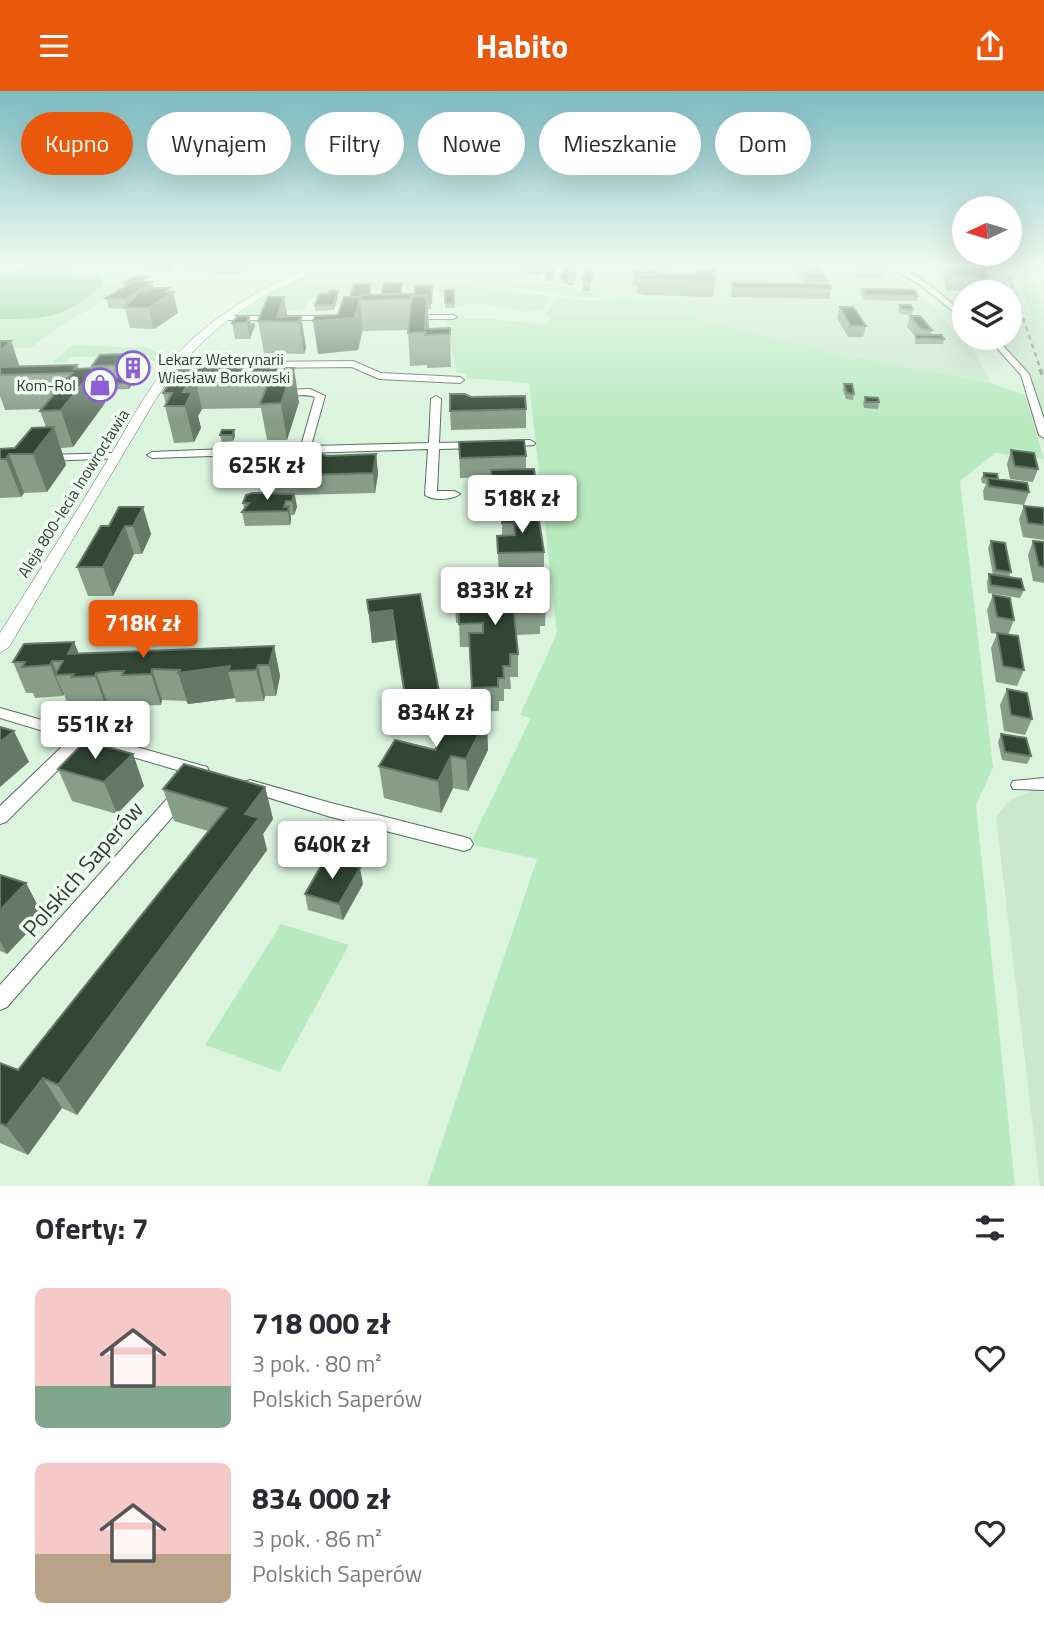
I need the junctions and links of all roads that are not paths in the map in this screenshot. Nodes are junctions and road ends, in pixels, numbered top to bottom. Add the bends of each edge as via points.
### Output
1 (225, 318) edge
2 (1003, 350) edge
3 (174, 366) junction
4 (460, 380) dead end
5 (274, 393) edge
6 (436, 398) dead end
7 (1044, 435) edge
8 (530, 443) dead end
9 (306, 446) junction
10 (433, 446) junction
11 (152, 455) dead end
12 (116, 456) junction
13 (31, 459) edge
14 (454, 494) dead end
15 (0, 647) edge
16 (0, 713) edge
17 (84, 735) junction
18 (236, 781) edge
19 (1044, 784) edge
20 (1019, 785) dead end
21 (0, 817) edge
22 (464, 844) dead end
23 (0, 1000) edge

1 - 3 street, Aleja 800-lecia Inowrocławia
2 - 7 street via 1026,376
3 - 4 street via 259,370 353,364 379,376
3 - 12 street, Aleja 800-lecia Inowrocławia
5 - 9 street via 320,396
6 - 10 street
8 - 10 street
9 - 10 street
9 - 11 street
10 - 14 street via 431,495
12 - 13 street
12 - 15 street, Aleja 800-lecia Inowrocławia
16 - 17 street, Polskich Saperów
17 - 21 street
17 - 23 street, Polskich Saperów via 208,773
18 - 22 street
19 - 20 street

